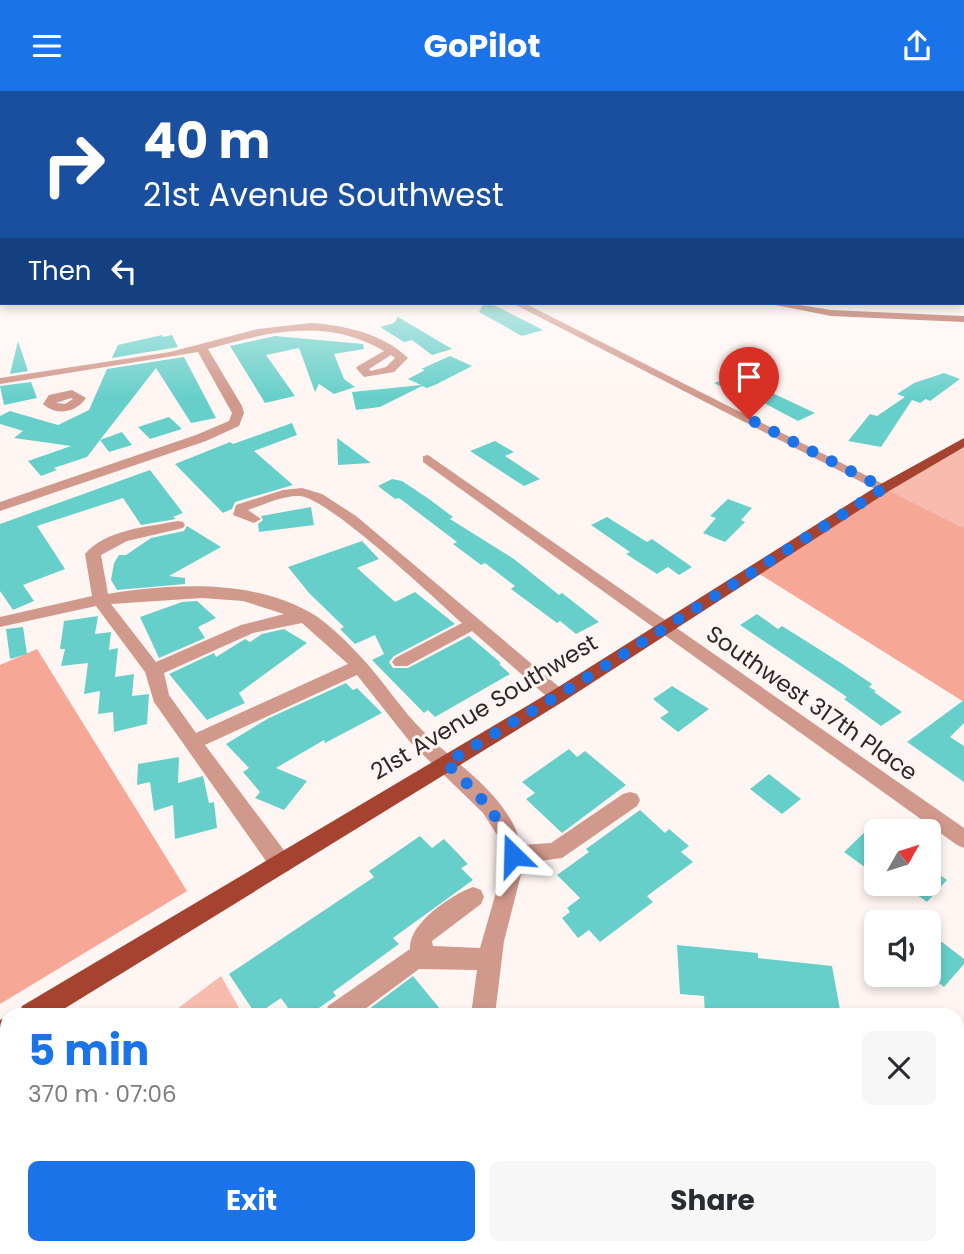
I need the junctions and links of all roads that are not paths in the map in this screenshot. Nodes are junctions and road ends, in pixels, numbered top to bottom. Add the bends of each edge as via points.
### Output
1 (521, 305) edge
2 (782, 305) edge
3 (964, 319) edge
4 (202, 349) junction
5 (391, 351) dead end
6 (74, 370) junction
7 (0, 381) edge
8 (67, 394) dead end
9 (964, 442) edge
10 (428, 459) dead end
11 (884, 488) junction
12 (0, 507) edge
13 (254, 519) dead end
14 (178, 525) dead end
15 (101, 602) junction
16 (305, 617) junction
17 (0, 622) edge
18 (474, 623) junction
19 (666, 627) junction
20 (401, 662) dead end
21 (358, 667) junction
22 (153, 671) junction
23 (558, 695) junction
24 (193, 743) junction
25 (446, 763) junction
26 (630, 800) dead end
27 (964, 839) edge
28 (513, 855) junction
29 (281, 865) junction
30 (473, 897) dead end
31 (423, 957) junction
32 (491, 960) junction
33 (43, 1008) edge
34 (346, 1008) edge
35 (484, 1008) edge

1 - 11 street
2 - 3 main road via 831,313
4 - 5 street via 267,331 312,326 348,332
4 - 6 street
4 - 12 street via 236,406 235,423
6 - 7 street
6 - 8 street
9 - 11 main road, 21st Avenue Southwest
10 - 19 street, Southwest 317th Place
11 - 19 main road, 21st Avenue Southwest
13 - 18 street via 243,518 241,508 281,494 313,494
14 - 15 street via 101,546 93,554
15 - 16 street via 182,592 230,595 279,604
15 - 17 street
15 - 22 street
16 - 21 street
16 - 22 street via 285,617
18 - 20 street
18 - 23 street
19 - 23 main road, 21st Avenue Southwest
19 - 27 street, Southwest 317th Place
21 - 24 street
21 - 25 street
22 - 24 street via 160,697
23 - 25 main road, 21st Avenue Southwest
24 - 29 street
25 - 28 street via 495,815
25 - 29 main road, 21st Avenue Southwest
26 - 28 street via 555,852
28 - 32 street
29 - 33 main road, 21st Avenue Southwest
30 - 31 street via 425,932
31 - 32 street
31 - 34 street via 401,966
32 - 35 street

